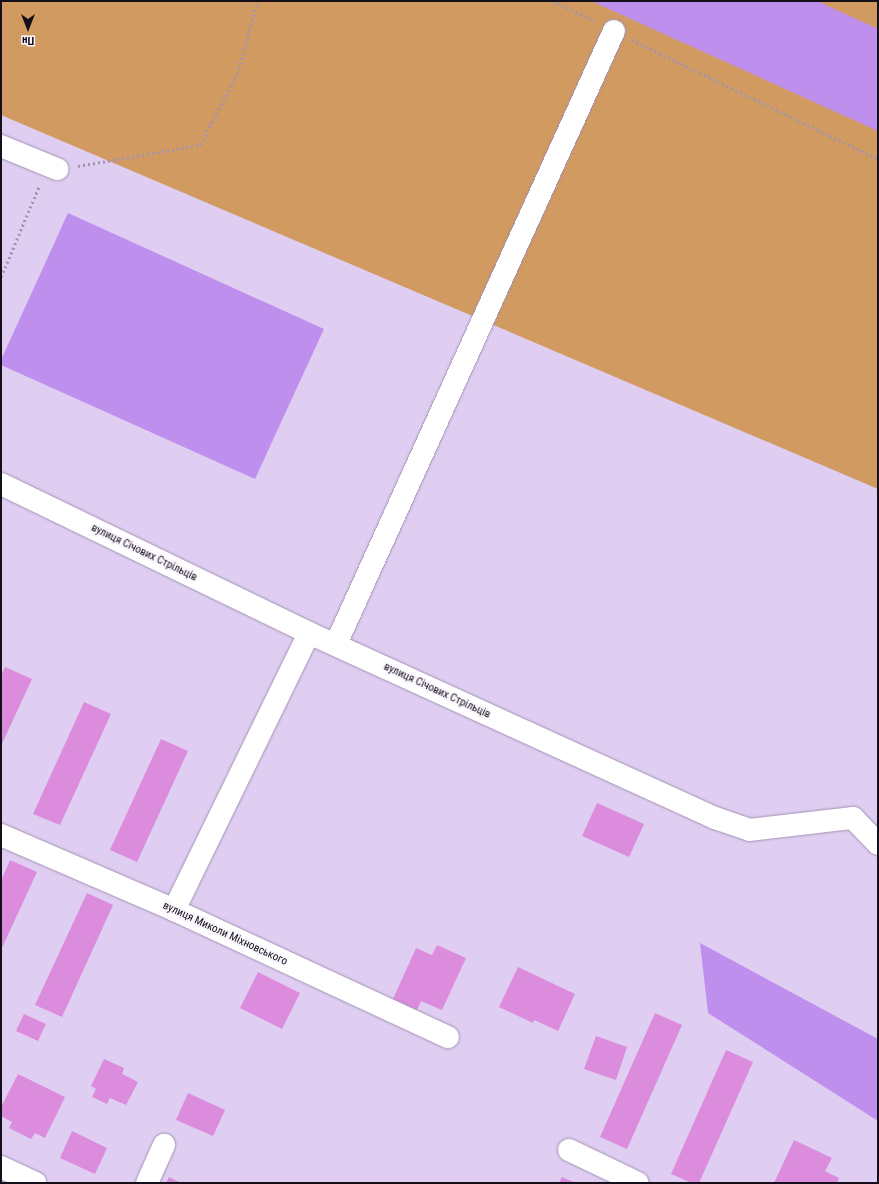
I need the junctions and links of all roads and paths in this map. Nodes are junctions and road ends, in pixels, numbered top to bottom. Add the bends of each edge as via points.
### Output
1 (258, 1) edge
2 (553, 1) edge
3 (614, 31) junction
4 (1, 146) edge
5 (878, 159) edge
6 (57, 169) junction
7 (1, 277) edge
8 (1, 484) edge
9 (309, 633) junction
10 (336, 644) junction
11 (1, 835) edge
12 (878, 844) edge
13 (174, 910) junction
14 (448, 1037) dead end
15 (164, 1145) dead end
16 (569, 1150) dead end
17 (1, 1167) edge
18 (35, 1183) edge
19 (147, 1183) edge
20 (638, 1183) edge

1 - 6 path via 237,74 200,145
2 - 3 path
3 - 5 path
3 - 10 street
4 - 6 street
6 - 7 path via 45,172
8 - 9 street, вулиця Січових Стрільців
9 - 10 street, вулиця Січових Стрільців
9 - 13 street
10 - 12 street, вулиця Січових Стрільців via 715,818 749,830 853,818
11 - 13 street, вулиця Миколи Міхновського
13 - 14 street, вулиця Миколи Міхновського
15 - 19 street
16 - 20 street
17 - 18 street

